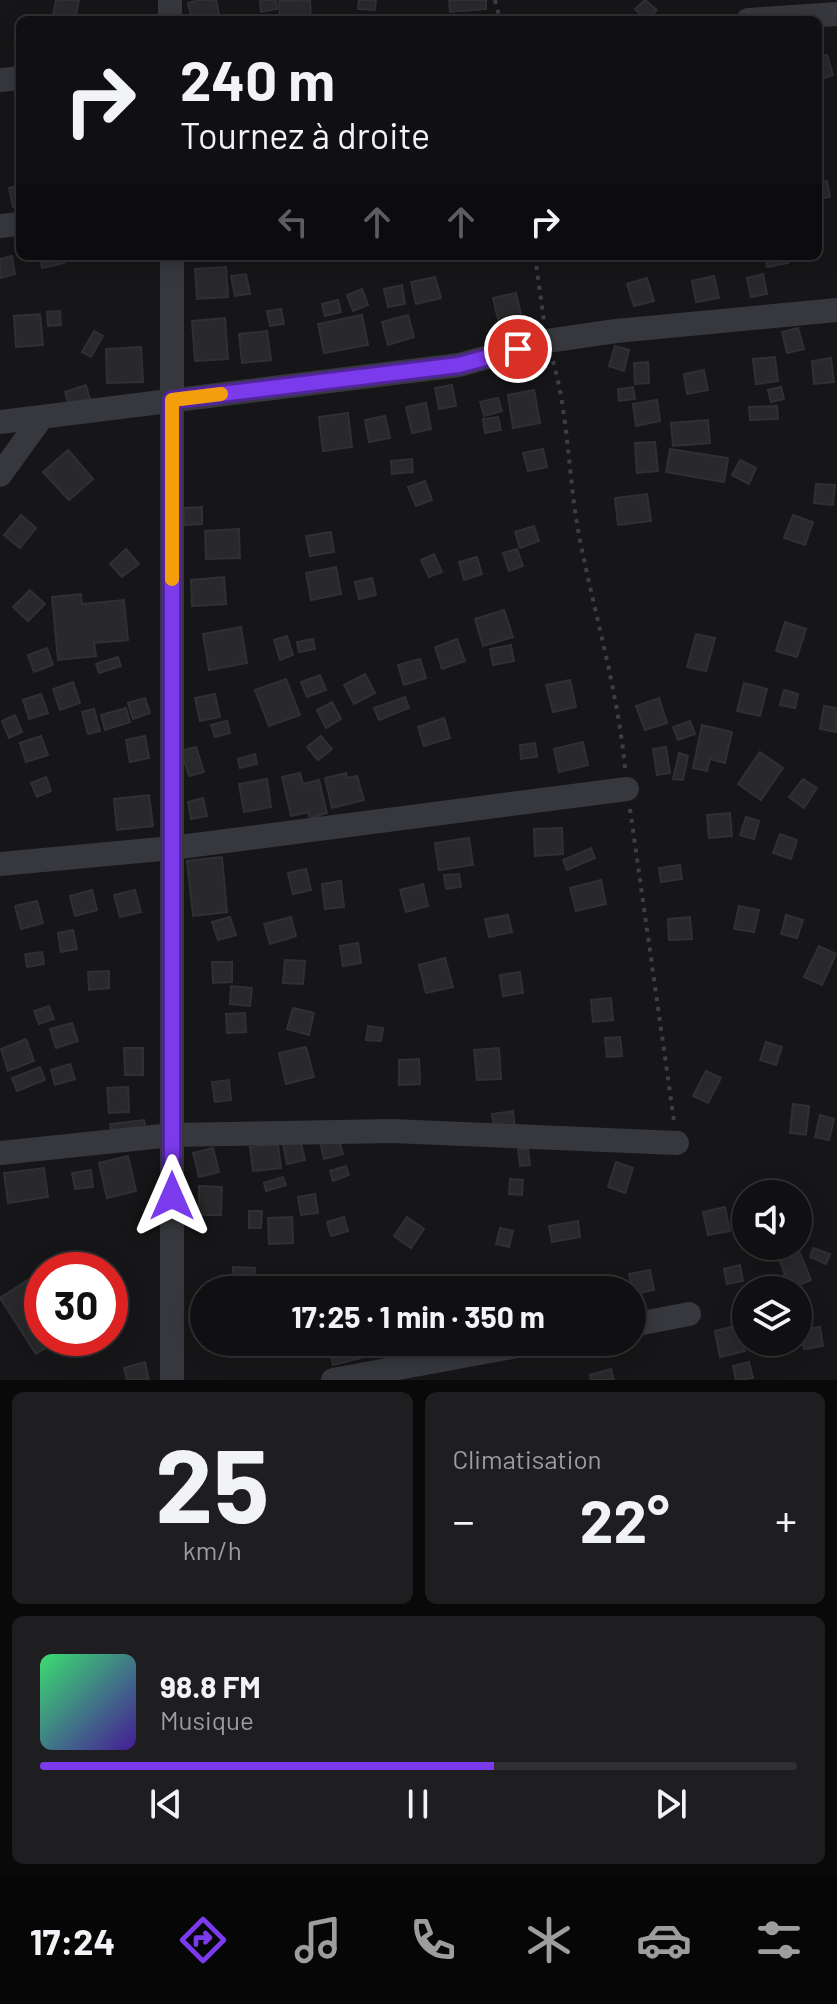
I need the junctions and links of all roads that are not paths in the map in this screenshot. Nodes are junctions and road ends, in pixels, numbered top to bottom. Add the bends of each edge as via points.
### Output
1 (837, 14) edge
2 (807, 16) edge
3 (172, 260) edge
4 (837, 310) edge
5 (172, 400) junction
6 (42, 417) junction
7 (0, 422) edge
8 (0, 475) edge
9 (627, 789) road end
10 (172, 848) junction
11 (0, 864) edge
12 (172, 1135) junction
13 (677, 1143) road end
14 (0, 1153) edge
15 (689, 1314) dead end
16 (646, 1322) edge
17 (463, 1356) edge
18 (172, 1380) edge
19 (333, 1380) edge

1 - 2 street
3 - 5 street
4 - 5 street via 547,341 459,365
5 - 6 street
5 - 10 street
6 - 7 street
6 - 8 street
9 - 10 street
10 - 11 street
10 - 12 street
12 - 13 street via 392,1131
12 - 14 street
12 - 18 street
15 - 16 street
17 - 19 street

